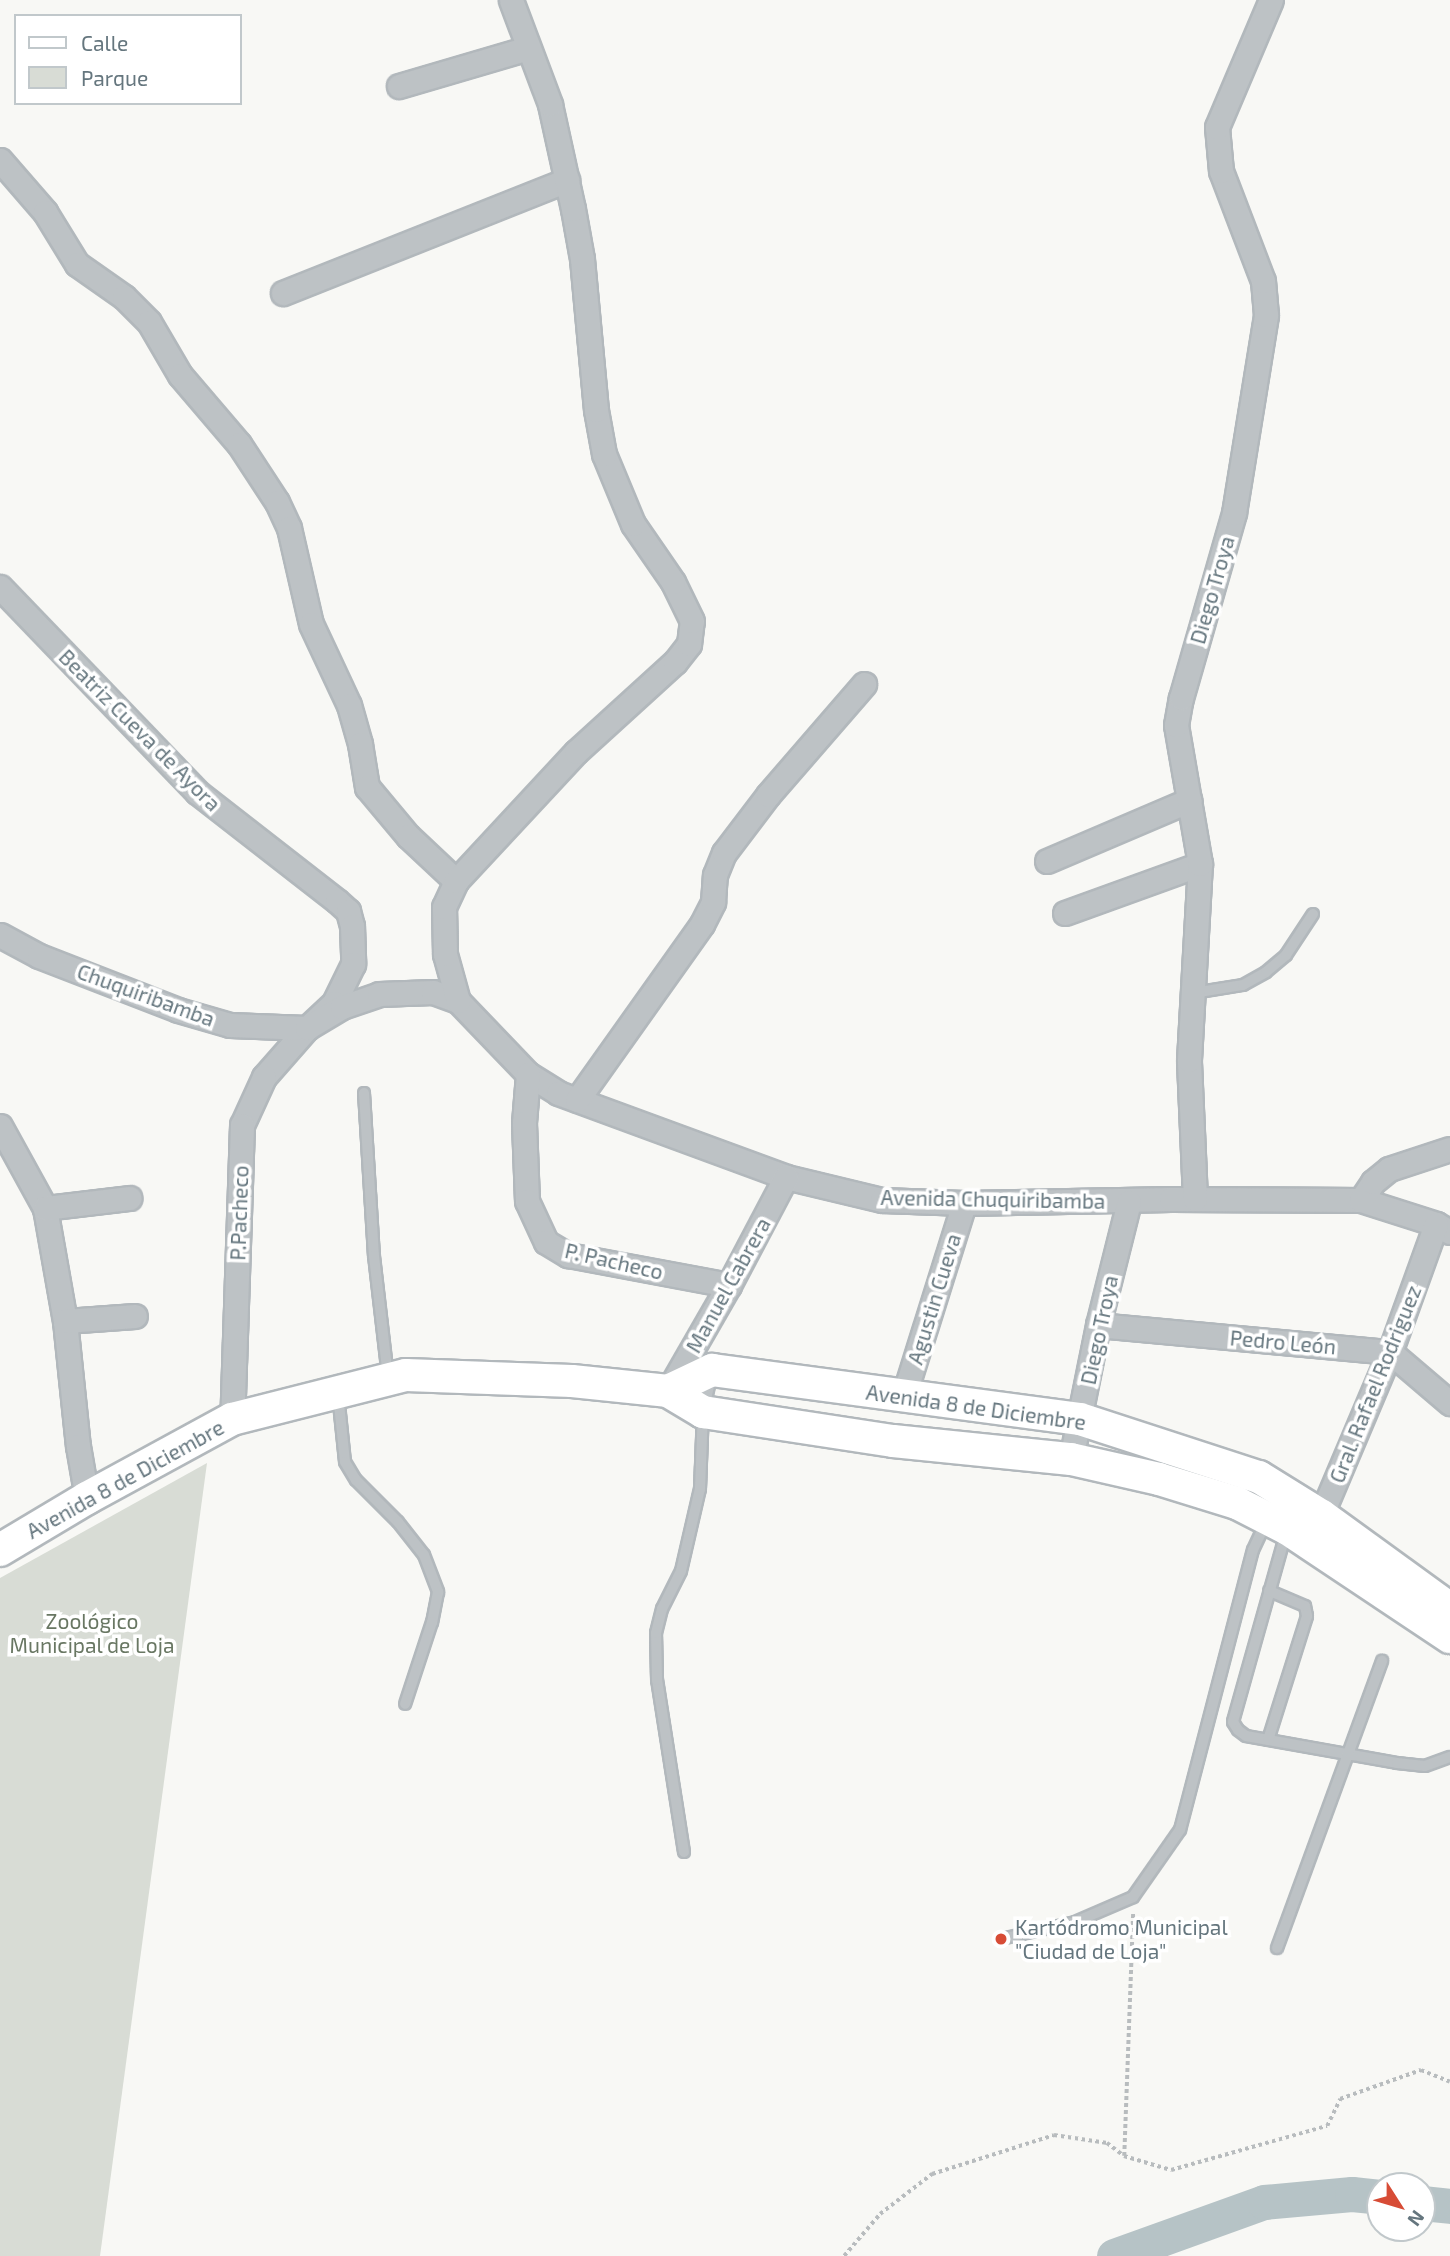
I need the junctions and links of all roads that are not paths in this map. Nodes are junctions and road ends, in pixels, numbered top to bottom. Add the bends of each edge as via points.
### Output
1 (511, 0) edge
2 (1271, 0) edge
3 (528, 48) junction
4 (399, 86) dead end
5 (0, 160) edge
6 (567, 180) junction
7 (283, 293) dead end
8 (0, 587) edge
9 (864, 684) dead end
10 (1191, 800) junction
11 (1047, 861) dead end
12 (1200, 864) junction
13 (456, 881) junction
14 (1065, 913) dead end
15 (1313, 914) dead end
16 (0, 935) edge
17 (1190, 994) junction
18 (458, 1001) junction
19 (307, 1028) junction
20 (528, 1074) junction
21 (364, 1093) dead end
22 (577, 1100) junction
23 (0, 1126) edge
24 (1450, 1149) edge
25 (786, 1177) junction
26 (129, 1198) dead end
27 (1195, 1199) junction
28 (1361, 1200) junction
29 (1129, 1202) junction
30 (964, 1203) junction
31 (45, 1208) junction
32 (1443, 1228) edge
33 (729, 1285) junction
34 (135, 1316) dead end
35 (65, 1321) junction
36 (1098, 1325) junction
37 (1390, 1352) junction
38 (712, 1370) junction
39 (388, 1380) junction
40 (668, 1391) junction
41 (338, 1392) junction
42 (904, 1395) junction
43 (1450, 1403) edge
44 (704, 1412) junction
45 (232, 1419) junction
46 (1080, 1419) junction
47 (1071, 1459) junction
48 (87, 1498) junction
49 (1291, 1513) junction
50 (0, 1550) edge
51 (1269, 1591) junction
52 (1450, 1609) edge
53 (1450, 1637) edge
54 (1382, 1661) dead end
55 (405, 1704) dead end
56 (1268, 1740) junction
57 (1350, 1753) junction
58 (1450, 1757) edge
59 (684, 1852) dead end
60 (1001, 1939) dead end
61 (1277, 1948) dead end

1 - 3 street
2 - 10 street, Diego Troya via 1217,127 1221,171 1263,282 1266,315 1234,513 1179,711 1177,725
3 - 4 street
3 - 6 street via 550,104
5 - 13 street via 45,212 77,264 124,297 149,322 180,375 239,444 277,502 289,528 311,624 349,705 367,787 408,836
6 - 7 street
6 - 13 street via 582,259 604,454 633,524 673,582 692,621 689,644 576,752
8 - 19 street, Beatriz Cueva de Ayora via 197,792 348,911 353,964 334,1003
9 - 22 street via 724,853 715,875 713,902 702,924
10 - 11 street
10 - 12 street, Diego Troya
12 - 14 street
12 - 17 street, Diego Troya
13 - 18 street via 444,907 445,954
15 - 17 lane via 1286,955 1266,972 1243,985
16 - 19 street, Chuquiribamba via 39,956 178,1010 230,1025
17 - 27 street, Diego Troya
18 - 19 street via 433,992 379,994 342,1007
18 - 20 street, Avenida Chuquiribamba
19 - 45 street, P.Pacheco via 264,1077 242,1125
20 - 22 street, Avenida Chuquiribamba
20 - 33 street, P. Pacheco via 524,1123 527,1201 546,1242 568,1255
21 - 39 lane via 374,1256
22 - 25 street, Avenida Chuquiribamba
23 - 31 street
24 - 28 street via 1390,1169 1373,1182
25 - 30 street, Avenida Chuquiribamba via 882,1200
25 - 33 street, Manuel Cabrera
26 - 31 street
27 - 28 street, Avenida Chuquiribamba
27 - 29 street, Avenida Chuquiribamba
28 - 32 street, Avenida Chuquiribamba
29 - 30 street, Avenida Chuquiribamba
29 - 36 street, Diego Troya
30 - 42 street, Agustin Cueva
31 - 35 street
32 - 37 street, Gral. Rafael Rodriguez
33 - 40 street, Manuel Cabrera
34 - 35 street
35 - 48 street
36 - 37 street, Pedro León
36 - 46 street, Diego Troya
37 - 43 street
37 - 49 street, Gral. Rafael Rodriguez
38 - 40 main road
38 - 42 main road, Avenida 8 de Diciembre
38 - 44 lane
39 - 40 main road, Avenida 8 de Diciembre via 406,1375 558,1380
39 - 41 main road, Avenida 8 de Diciembre
40 - 44 main road, Avenida 8 de Diciembre
41 - 45 main road, Avenida 8 de Diciembre
41 - 55 lane via 345,1462 424,1555 438,1592
42 - 46 main road, Avenida 8 de Diciembre
44 - 47 main road, Avenida 8 de Diciembre via 893,1441
44 - 59 lane via 700,1489 681,1572 662,1609 656,1633 657,1680
45 - 48 main road, Avenida 8 de Diciembre
46 - 47 street, Diego Troya
46 - 49 main road, Avenida 8 de Diciembre via 1217,1462
47 - 49 main road, Avenida 8 de Diciembre
48 - 50 main road, Avenida 8 de Diciembre
49 - 51 lane
49 - 52 main road, Avenida 8 de Diciembre
49 - 53 main road, Avenida 8 de Diciembre
49 - 60 lane via 1253,1550 1180,1830 1133,1897 1075,1922
51 - 56 lane via 1233,1721 1246,1736
51 - 56 lane via 1305,1606 1307,1616
54 - 57 lane
56 - 57 lane
57 - 58 lane via 1424,1766
57 - 61 lane

